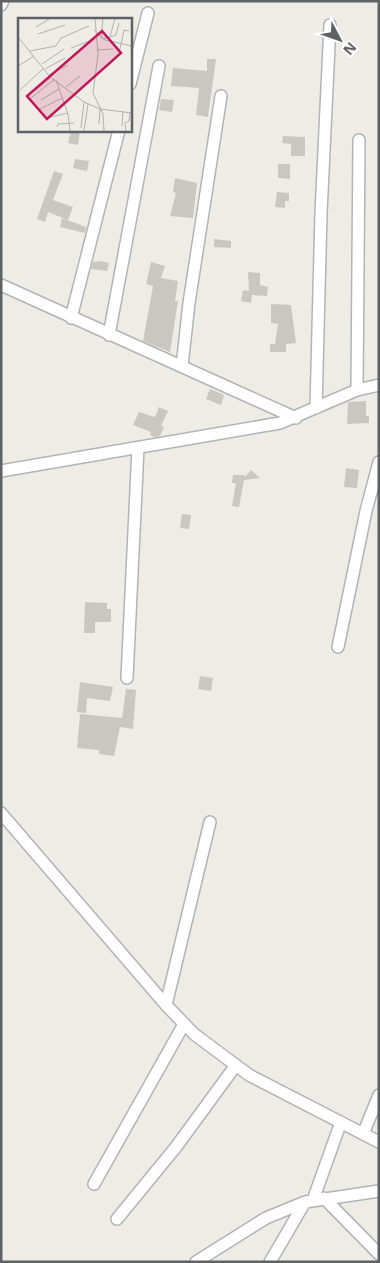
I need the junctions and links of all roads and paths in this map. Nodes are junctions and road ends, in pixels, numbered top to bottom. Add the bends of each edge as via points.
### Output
1 (3, 1) edge
2 (1, 5) edge
3 (148, 13) dead end
4 (330, 25) dead end
5 (159, 66) dead end
6 (131, 80) edge
7 (221, 96) dead end
8 (119, 131) edge
9 (359, 140) dead end
10 (1, 285) edge
11 (71, 318) junction
12 (109, 335) junction
13 (182, 366) junction
14 (379, 385) edge
15 (356, 390) junction
16 (316, 408) junction
17 (296, 418) junction
18 (138, 448) junction
19 (379, 462) edge
20 (1, 471) edge
21 (338, 647) dead end
22 (127, 678) dead end
23 (1, 814) edge
24 (210, 822) dead end
25 (166, 1005) junction
26 (184, 1024) junction
27 (236, 1065) junction
28 (379, 1096) edge
29 (341, 1122) junction
30 (363, 1134) junction
31 (379, 1142) edge
32 (94, 1184) dead end
33 (379, 1191) edge
34 (314, 1200) junction
35 (117, 1218) dead end
36 (379, 1254) edge
37 (196, 1262) edge
38 (270, 1262) edge

1 - 2 street
3 - 6 street
4 - 16 street
5 - 12 street
7 - 13 street
8 - 11 street
9 - 15 street
10 - 11 street
11 - 12 street
12 - 13 street
13 - 17 street
14 - 15 street
15 - 16 street
16 - 17 street
17 - 18 street
18 - 20 street
18 - 22 street
19 - 21 street
23 - 25 street
24 - 25 street
25 - 26 street
26 - 27 street
26 - 32 street
27 - 29 street via 249,1075
27 - 35 street via 176,1147
28 - 30 street
29 - 30 street
29 - 34 street
30 - 31 street
33 - 34 street
34 - 36 street
34 - 37 street via 266,1218
34 - 38 street

